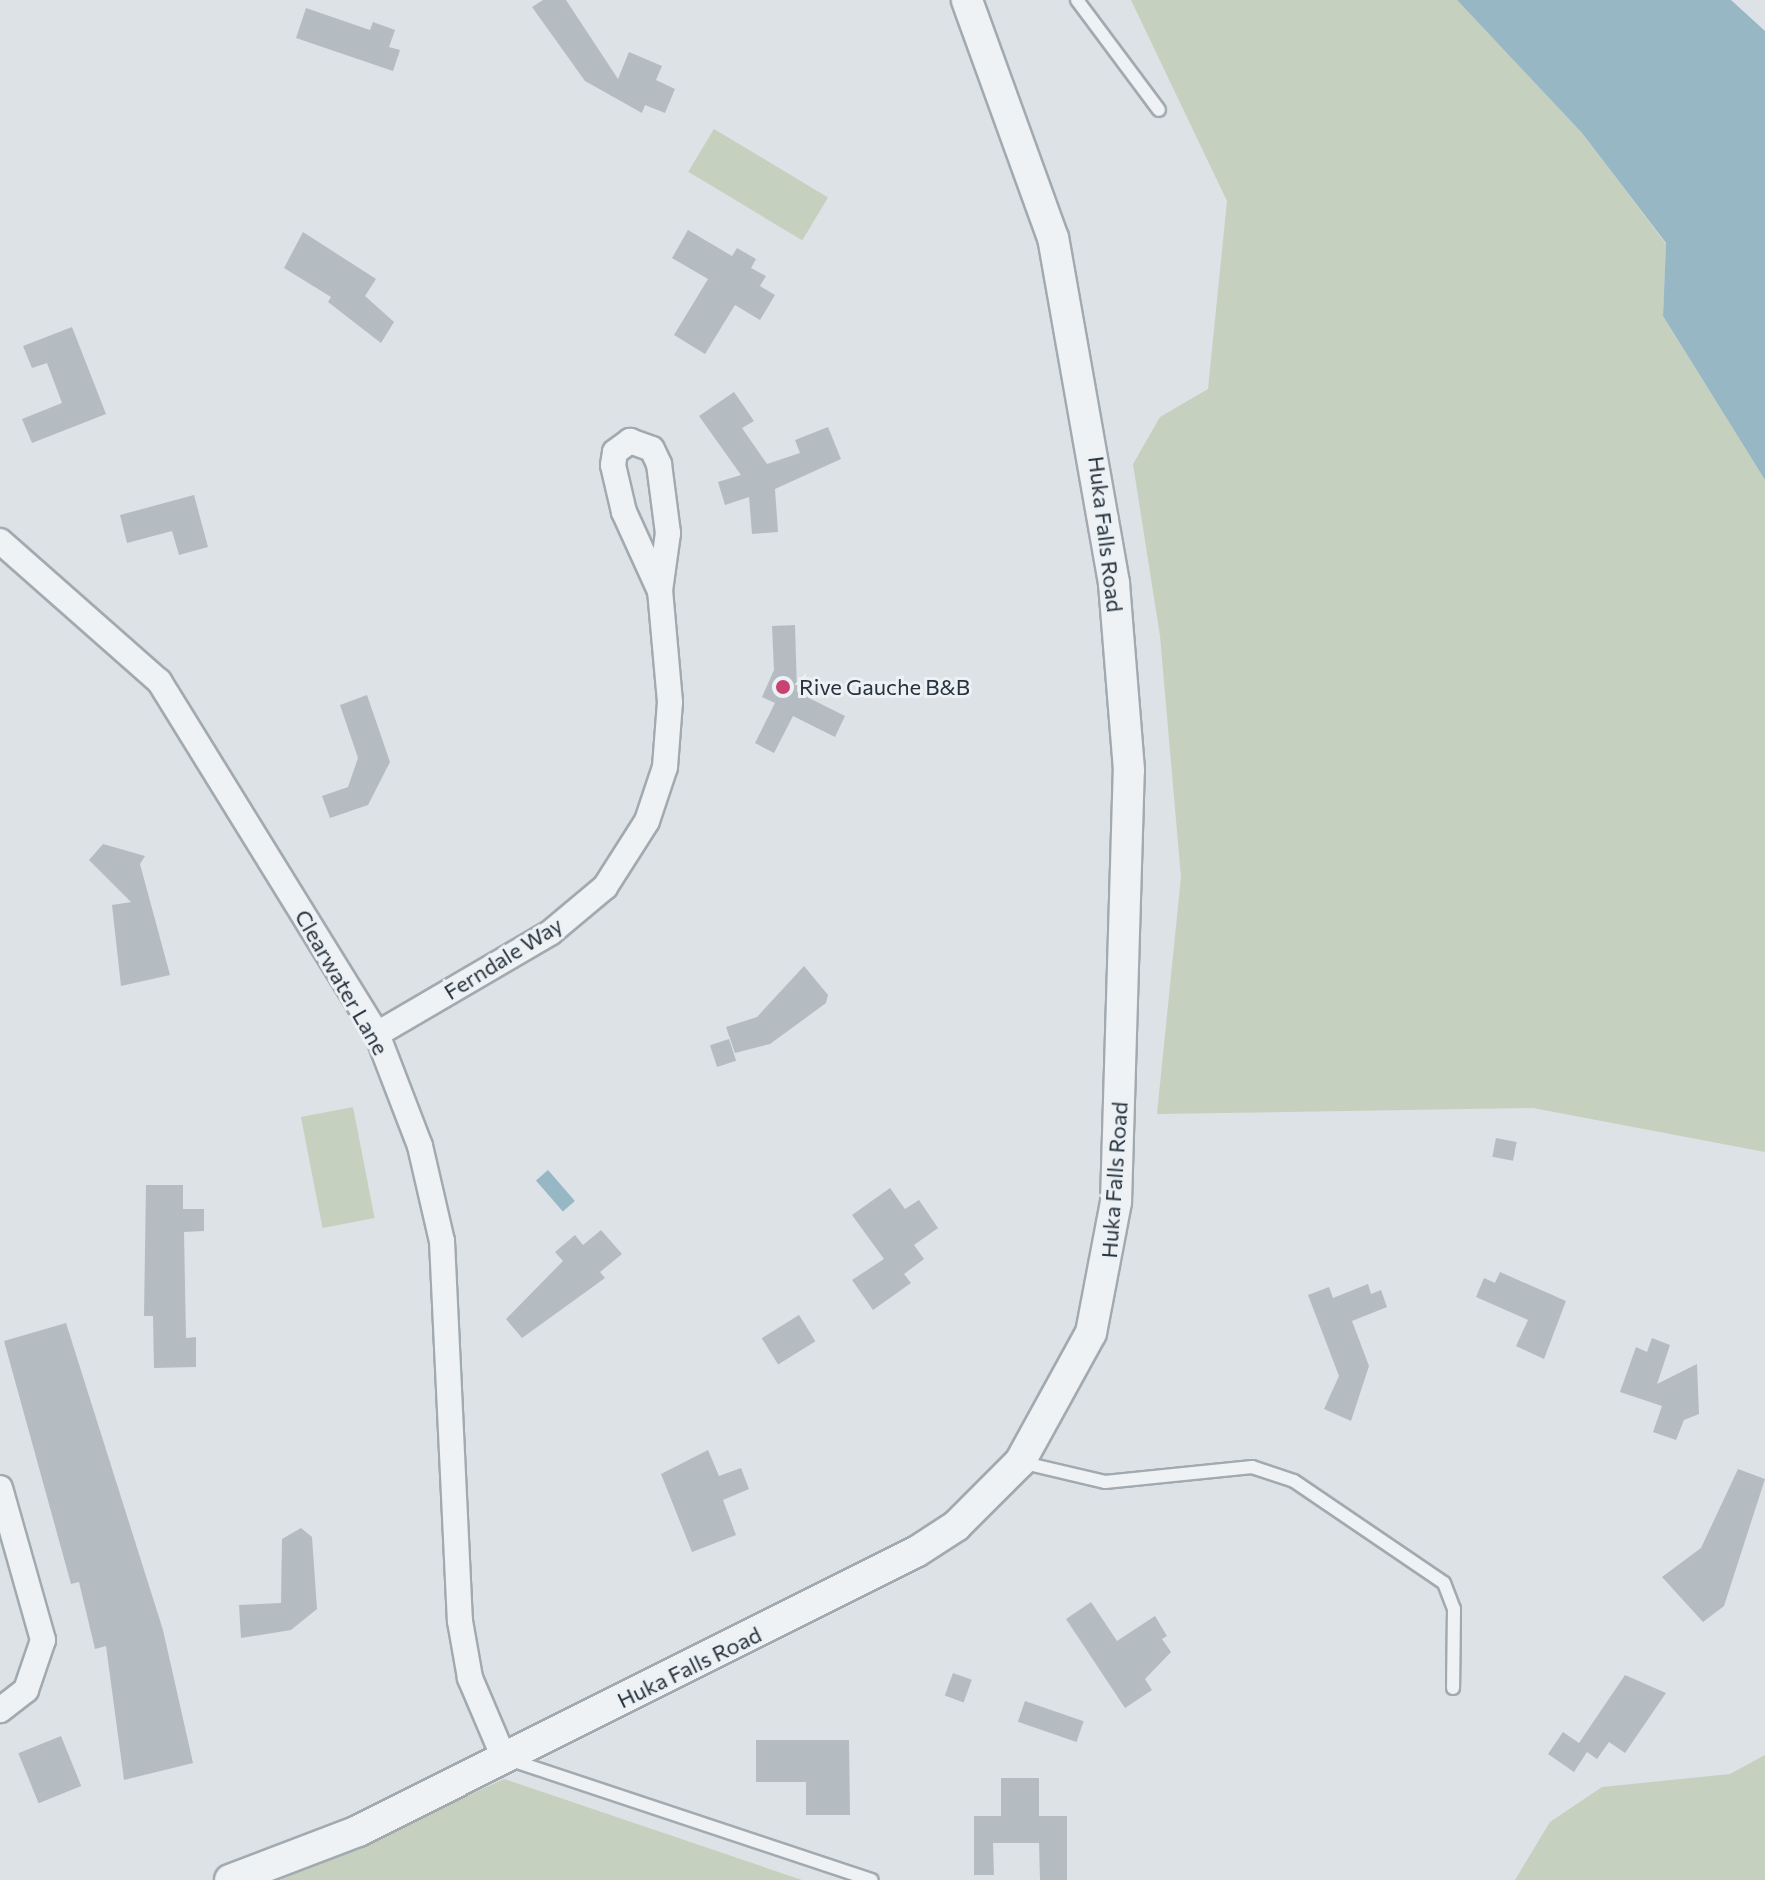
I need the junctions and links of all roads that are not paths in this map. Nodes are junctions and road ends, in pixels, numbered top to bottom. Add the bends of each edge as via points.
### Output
1 (967, 0) edge
2 (1077, 0) edge
3 (1159, 110) dead end
4 (0, 541) edge
5 (660, 591) junction
6 (377, 1034) junction
7 (1020, 1462) junction
8 (0, 1488) edge
9 (1453, 1688) dead end
10 (0, 1710) edge
11 (504, 1758) junction
12 (230, 1880) edge
13 (872, 1880) edge

1 - 7 street, Huka Falls Road via 1053,238 1098,467 1129,770 1112,1254 1091,1333
2 - 3 lane
4 - 6 street, Clearwater Lane via 159,681
5 - 5 street, Ferndale Way via 668,533 659,464 652,449 630,441 615,452 613,465 624,512
5 - 6 street, Ferndale Way via 670,702 665,767 625,858 605,887 550,933
6 - 11 street, Clearwater Lane via 420,1146 442,1241 460,1621 470,1678
7 - 9 lane via 1105,1482 1252,1467 1294,1481 1444,1583 1454,1609
7 - 11 street, Huka Falls Road via 956,1526 916,1552
8 - 10 street via 43,1640 26,1690
11 - 12 street, Huka Falls Road via 358,1831
11 - 13 lane

